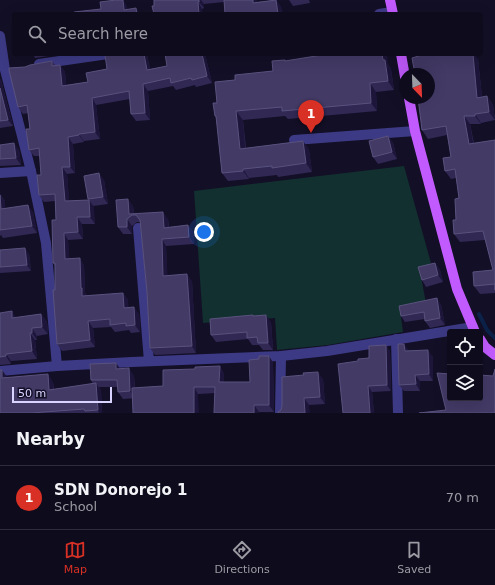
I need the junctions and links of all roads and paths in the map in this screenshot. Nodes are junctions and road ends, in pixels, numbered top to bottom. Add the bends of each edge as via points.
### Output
1 (390, 0) edge
2 (393, 12) edge
3 (0, 36) edge
4 (94, 56) edge
5 (401, 56) edge
6 (27, 66) edge
7 (403, 68) edge
8 (6, 70) edge
9 (410, 104) edge
10 (416, 131) junction
11 (294, 140) dead end
12 (31, 171) junction
13 (0, 174) edge
14 (138, 228) dead end
15 (474, 329) edge
16 (447, 333) edge
17 (396, 339) junction
18 (483, 344) edge
19 (495, 355) edge
20 (281, 356) junction
21 (149, 361) junction
22 (57, 366) junction
23 (0, 371) edge
24 (280, 413) edge
25 (398, 413) edge

1 - 2 main road
3 - 8 street
4 - 6 street
5 - 7 main road
8 - 12 street
9 - 10 main road
10 - 11 street
10 - 15 main road via 457,289
12 - 13 street
12 - 22 street via 46,243
14 - 21 street
16 - 17 street
17 - 20 street
17 - 25 street
18 - 19 main road
20 - 21 street
20 - 24 street
21 - 22 street
22 - 23 street

